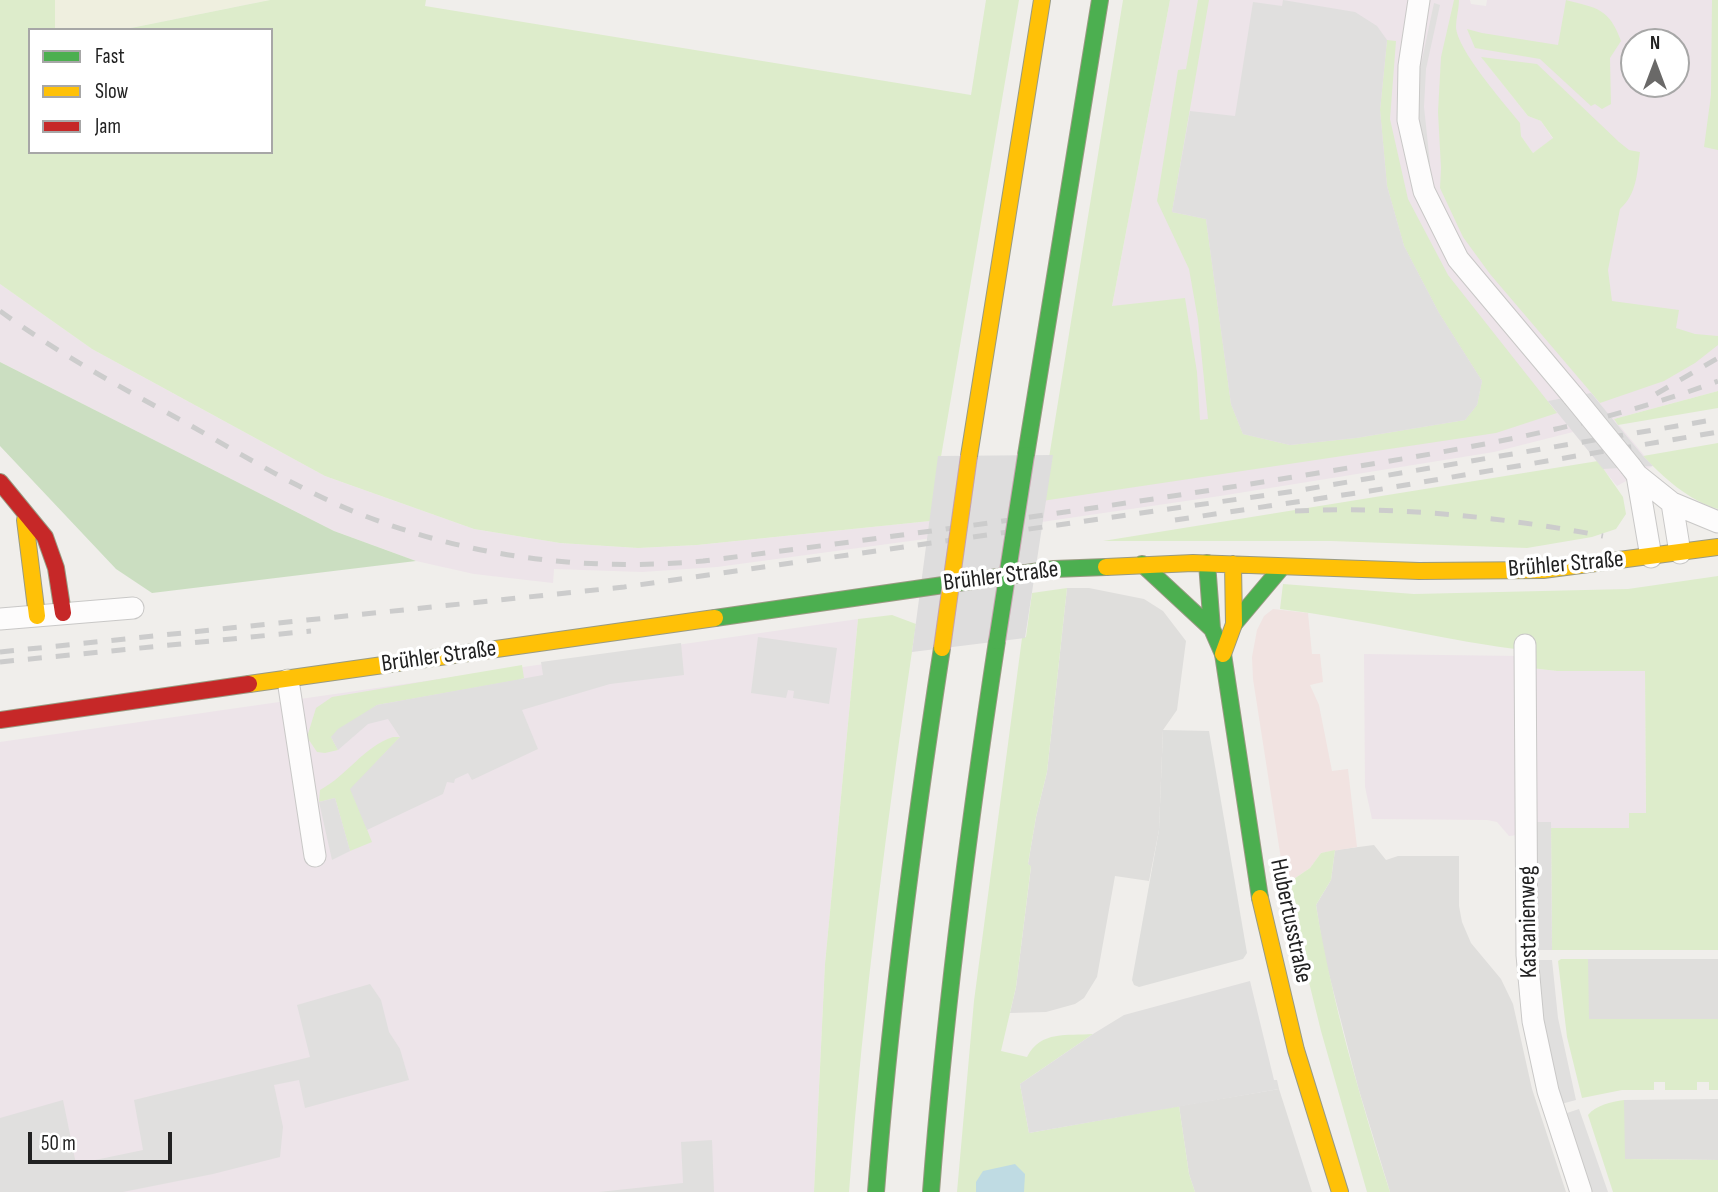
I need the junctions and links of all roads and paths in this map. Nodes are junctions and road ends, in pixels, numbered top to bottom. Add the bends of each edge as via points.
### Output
1 (1042, 0) edge
2 (1100, 0) edge
3 (1419, 0) edge
4 (1634, 471) junction
5 (0, 482) edge
6 (1672, 503) junction
7 (24, 513) junction
8 (1718, 522) edge
9 (1718, 547) edge
10 (1680, 553) junction
11 (1651, 557) junction
12 (1207, 563) junction
13 (1142, 564) junction
14 (1233, 564) junction
15 (1282, 567) junction
16 (134, 608) dead end
17 (63, 613) junction
18 (37, 616) junction
19 (0, 620) edge
20 (1234, 624) junction
21 (1212, 629) junction
22 (1525, 645) dead end
23 (1223, 654) junction
24 (288, 680) junction
25 (0, 720) edge
26 (315, 856) dead end
27 (876, 1192) edge
28 (931, 1192) edge
29 (1340, 1192) edge
30 (1581, 1192) edge

1 - 27 main road, bridge via 911,847 881,1107
2 - 28 main road, bridge via 964,857
3 - 4 street, bridge via 1409,66 1408,120 1424,191 1458,259
4 - 6 street
4 - 11 street
5 - 7 main road
6 - 8 street
6 - 10 street
7 - 17 main road via 45,537 56,568
7 - 18 main road
9 - 10 main road, Brühler Straße
10 - 11 main road, Brühler Straße
11 - 15 main road, Brühler Straße via 1543,570
12 - 13 main road, Brühler Straße
12 - 14 main road, Brühler Straße
12 - 21 main road, Hubertusstraße
13 - 21 main road
13 - 24 main road, Brühler Straße via 1054,569
14 - 15 main road, Brühler Straße
14 - 20 main road, Hubertusstraße
15 - 20 main road
16 - 17 street
17 - 18 street
18 - 19 street
20 - 23 main road, Hubertusstraße
21 - 23 main road, Hubertusstraße
22 - 30 street, Kastanienweg via 1527,955 1533,1021 1548,1091
23 - 29 main road, Hubertusstraße via 1256,883 1296,1050
24 - 25 main road, Brühler Straße
24 - 26 street

